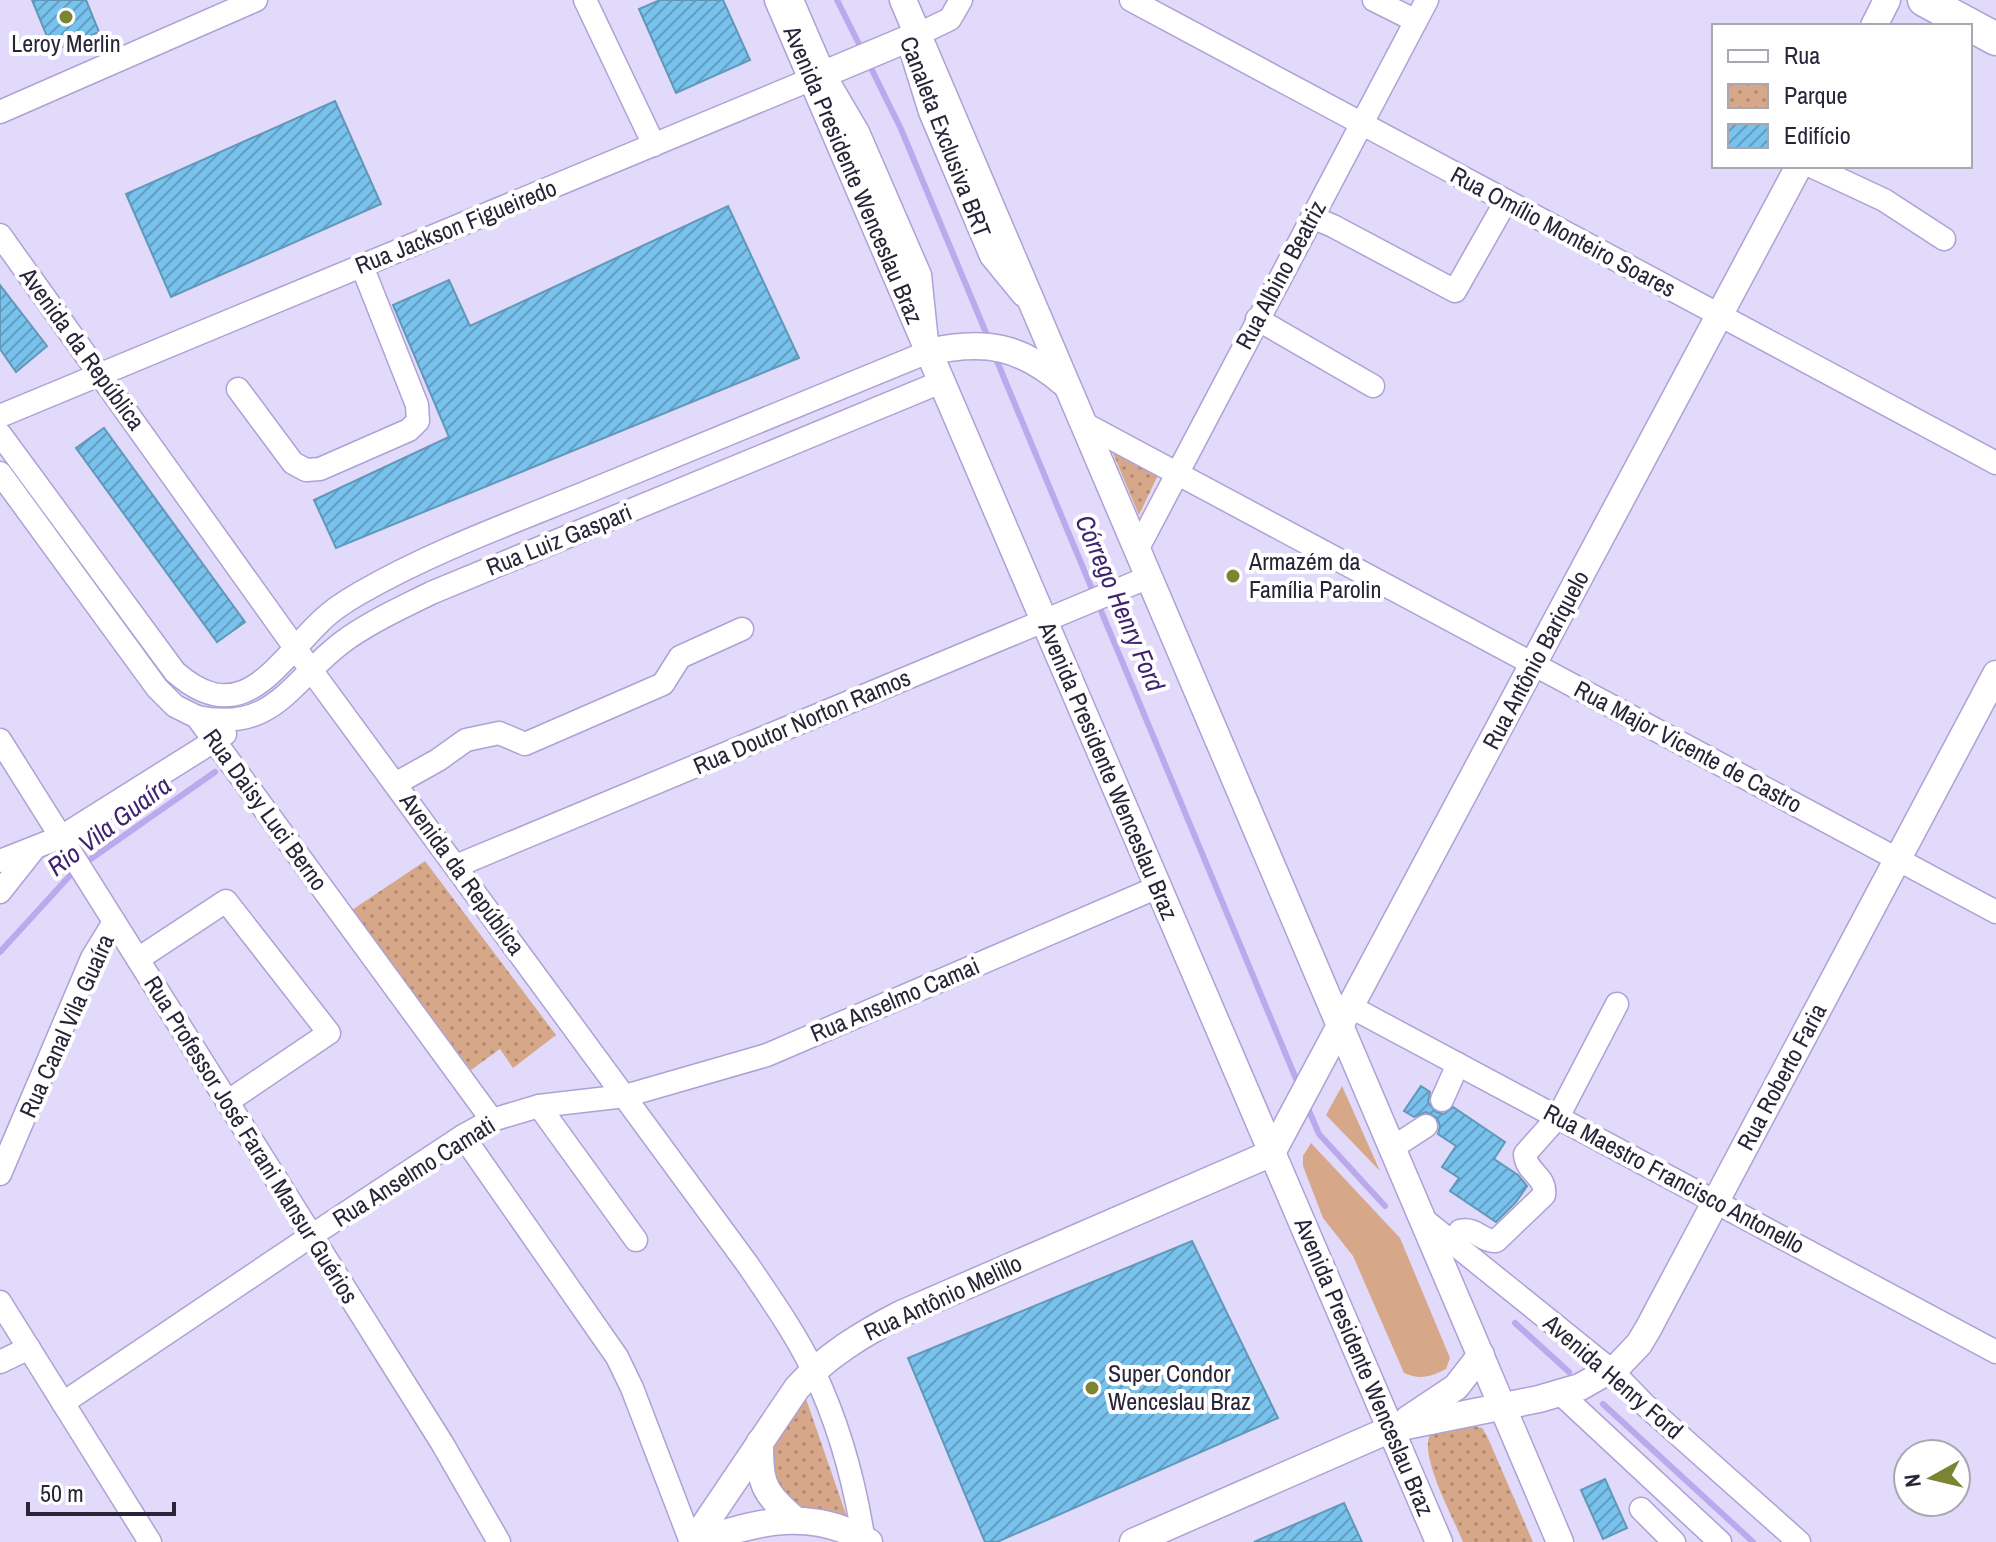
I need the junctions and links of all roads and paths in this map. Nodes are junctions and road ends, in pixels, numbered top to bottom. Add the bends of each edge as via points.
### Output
1 (256, 0) edge
2 (585, 0) edge
3 (778, 0) edge
4 (792, 0) edge
5 (890, 0) edge
6 (903, 0) edge
7 (961, 0) edge
8 (1131, 0) edge
9 (1374, 0) edge
10 (1427, 0) edge
11 (1887, 0) edge
12 (1924, 0) edge
13 (1416, 21) junction
14 (1875, 24) edge
15 (1968, 24) edge
16 (1972, 26) edge
17 (908, 39) junction
18 (1996, 39) edge
19 (822, 75) junction
20 (3, 106) edge
21 (1361, 123) junction
22 (654, 145) junction
23 (1798, 168) edge
24 (1815, 168) edge
25 (1506, 201) junction
26 (1312, 217) junction
27 (0, 235) edge
28 (1944, 239) dead end
29 (362, 266) junction
30 (1719, 315) junction
31 (1257, 319) junction
32 (935, 351) junction
33 (99, 374) junction
34 (941, 382) junction
35 (1067, 386) junction
36 (1373, 386) dead end
37 (238, 389) dead end
38 (0, 416) edge
39 (1083, 423) junction
40 (0, 434) edge
41 (1996, 463) edge
42 (0, 473) edge
43 (1176, 473) junction
44 (1137, 550) junction
45 (1149, 577) junction
46 (1053, 617) junction
47 (742, 629) dead end
48 (295, 648) junction
49 (1534, 664) junction
50 (311, 670) junction
51 (1996, 674) edge
52 (207, 693) joint
53 (197, 717) junction
54 (249, 719) junction
55 (0, 740) edge
56 (215, 740) junction
57 (395, 784) junction
58 (36, 848) junction
59 (72, 855) junction
60 (1898, 859) junction
61 (0, 861) edge
62 (456, 866) junction
63 (1158, 887) junction
64 (0, 892) edge
65 (1996, 912) edge
66 (114, 922) junction
67 (138, 959) junction
68 (1617, 1004) dead end
69 (1346, 1017) junction
70 (1458, 1064) junction
71 (625, 1096) junction
72 (1442, 1100) dead end
73 (227, 1102) junction
74 (539, 1106) junction
75 (1558, 1117) junction
76 (492, 1120) junction
77 (1426, 1126) dead end
78 (463, 1136) junction
79 (1392, 1148) junction
80 (1272, 1153) junction
81 (0, 1174) edge
82 (1716, 1202) junction
83 (1422, 1218) junction
84 (311, 1236) junction
85 (636, 1240) dead end
86 (1453, 1244) junction
87 (0, 1302) edge
88 (29, 1348) junction
89 (1996, 1352) edge
90 (1481, 1355) junction
91 (0, 1362) edge
92 (813, 1370) junction
93 (1612, 1371) junction
94 (1561, 1394) junction
95 (63, 1403) junction
96 (1503, 1406) junction
97 (1391, 1429) junction
98 (760, 1442) junction
99 (1641, 1509) dead end
100 (795, 1520) junction
101 (866, 1541) edge
102 (150, 1542) edge
103 (499, 1542) edge
104 (694, 1542) edge
105 (1133, 1542) edge
106 (1439, 1542) edge
107 (1560, 1542) edge
108 (1674, 1542) edge
109 (1720, 1542) edge
110 (1799, 1542) edge

1 - 20 street
2 - 22 street
3 - 19 main road, Avenida Presidente Wenceslau Braz
4 - 19 street
5 - 17 street, Canaleta Exclusiva BRT
6 - 17 main road
7 - 17 street via 950,19
8 - 21 street, Rua Omílio Monteiro Soares
9 - 13 street
10 - 13 street, Rua Albino Beatriz
11 - 14 main road
12 - 15 highway
13 - 21 street, Rua Albino Beatriz
16 - 18 highway
17 - 19 main road
17 - 35 main road
19 - 22 street, Rua Jackson Figueiredo
19 - 32 main road, Avenida Presidente Wenceslau Braz
21 - 25 street, Rua Omílio Monteiro Soares
21 - 26 street, Rua Albino Beatriz
22 - 29 street, Rua Jackson Figueiredo
23 - 30 main road, Rua Antônio Bariquelo
24 - 28 street via 1884,200
25 - 26 street via 1455,291
25 - 30 street, Rua Omílio Monteiro Soares
26 - 31 street, Rua Albino Beatriz
27 - 33 street, Avenida da República
29 - 33 street, Rua Jackson Figueiredo
29 - 37 street via 417,405 418,421 409,430 320,469 306,470 293,463
30 - 41 street, Rua Omílio Monteiro Soares
30 - 49 main road, Rua Antônio Bariquelo
31 - 36 street
31 - 43 street, Rua Albino Beatriz
32 - 34 main road, Avenida Presidente Wenceslau Braz
32 - 35 main road via 977,344 1013,350
32 - 48 street, Rua Luiz Gaspari via 426,559 341,605
33 - 38 street, Rua Jackson Figueiredo
33 - 48 street, Avenida da República
34 - 46 main road, Avenida Presidente Wenceslau Braz
34 - 50 street, Rua Luiz Gaspari via 431,593 359,630
35 - 39 main road
39 - 43 street, Rua Major Vicente de Castro
39 - 44 main road
40 - 52 street, Rua Daisy Luci Berno via 164,659 186,682
42 - 53 street, Rua Daisy Luci Berno via 157,688 175,706
43 - 44 street, Rua Albino Beatriz
43 - 49 street, Rua Major Vicente de Castro
44 - 45 main road
45 - 46 street, Rua Doutor Norton Ramos
45 - 69 main road
46 - 62 street, Rua Doutor Norton Ramos
46 - 63 main road, Avenida Presidente Wenceslau Braz
47 - 57 street via 680,657 663,684 525,744 499,733 466,740
48 - 50 street, Avenida da República
48 - 52 street, Rua Luiz Gaspari via 247,692
49 - 60 street, Rua Major Vicente de Castro
49 - 69 main road, Rua Antônio Bariquelo
50 - 54 street, Rua Luiz Gaspari via 271,707
50 - 57 street, Avenida da República
51 - 60 main road, Rua Roberto Faria
53 - 54 street
53 - 56 street, Rua Daisy Luci Berno
54 - 56 street, Rua Luiz Gaspari
55 - 59 street, Rua Professor José Farani Mansur Guérios
56 - 59 street, Rua Luiz Gaspari
56 - 76 street, Rua Daisy Luci Berno
57 - 62 street, Avenida da República
58 - 59 street, Rua Luiz Gaspari
58 - 61 street, Rua Luiz Gaspari
58 - 64 street
59 - 66 street, Rua Professor José Farani Mansur Guérios
60 - 65 street, Rua Major Vicente de Castro
60 - 82 main road, Rua Roberto Faria
62 - 71 street, Avenida da República
63 - 71 street, Rua Anselmo Camai via 767,1055
63 - 80 main road, Avenida Presidente Wenceslau Braz
66 - 67 street, Rua Professor José Farani Mansur Guérios
66 - 81 street, Rua Canal Vila Guaíra via 88,967
67 - 73 street, Rua Professor José Farani Mansur Guérios
67 - 73 street via 226,901 329,1033
68 - 75 street
69 - 70 street, Rua Maestro Francisco Antonello
69 - 79 main road
69 - 80 main road, Rua Antônio Bariquelo
70 - 72 street
70 - 75 street, Rua Maestro Francisco Antonello
71 - 74 street, Rua Anselmo Camati
71 - 92 street, Avenida da República via 748,1265
73 - 84 street, Rua Professor José Farani Mansur Guérios
74 - 76 street, Rua Anselmo Camati
74 - 85 street
75 - 82 street, Rua Maestro Francisco Antonello
75 - 86 street via 1525,1154 1528,1167 1542,1180 1544,1195 1496,1241 1466,1230
76 - 78 street, Rua Anselmo Camati
77 - 79 street
78 - 84 street, Rua Anselmo Camati
78 - 104 street via 617,1357
79 - 83 main road
80 - 92 main road, Rua Antônio Melillo via 901,1314
80 - 97 main road, Avenida Presidente Wenceslau Braz
82 - 89 street, Rua Maestro Francisco Antonello
82 - 93 main road, Rua Roberto Faria via 1639,1344
83 - 86 street, Avenida Henry Ford
83 - 90 main road
84 - 95 street, Rua Anselmo Camati
84 - 103 street, Rua Professor José Farani Mansur Guérios
86 - 93 street, Avenida Henry Ford
87 - 88 street
88 - 91 street
88 - 95 street
90 - 96 main road
90 - 97 main road via 1456,1387
92 - 98 main road, Rua Antônio Melillo
92 - 101 street, Avenida da República via 847,1460
93 - 94 main road, Rua Roberto Faria
93 - 110 street, Avenida Henry Ford
94 - 96 main road, Rua Roberto Faria
94 - 109 street, Avenida Henry Ford
95 - 102 street
96 - 97 main road, Rua Roberto Faria
96 - 107 main road
97 - 105 main road
97 - 106 main road, Avenida Presidente Wenceslau Braz
98 - 100 main road via 764,1487
98 - 104 main road, Rua Antônio Melillo
99 - 108 street
100 - 101 main road via 820,1522
100 - 104 main road via 752,1524

